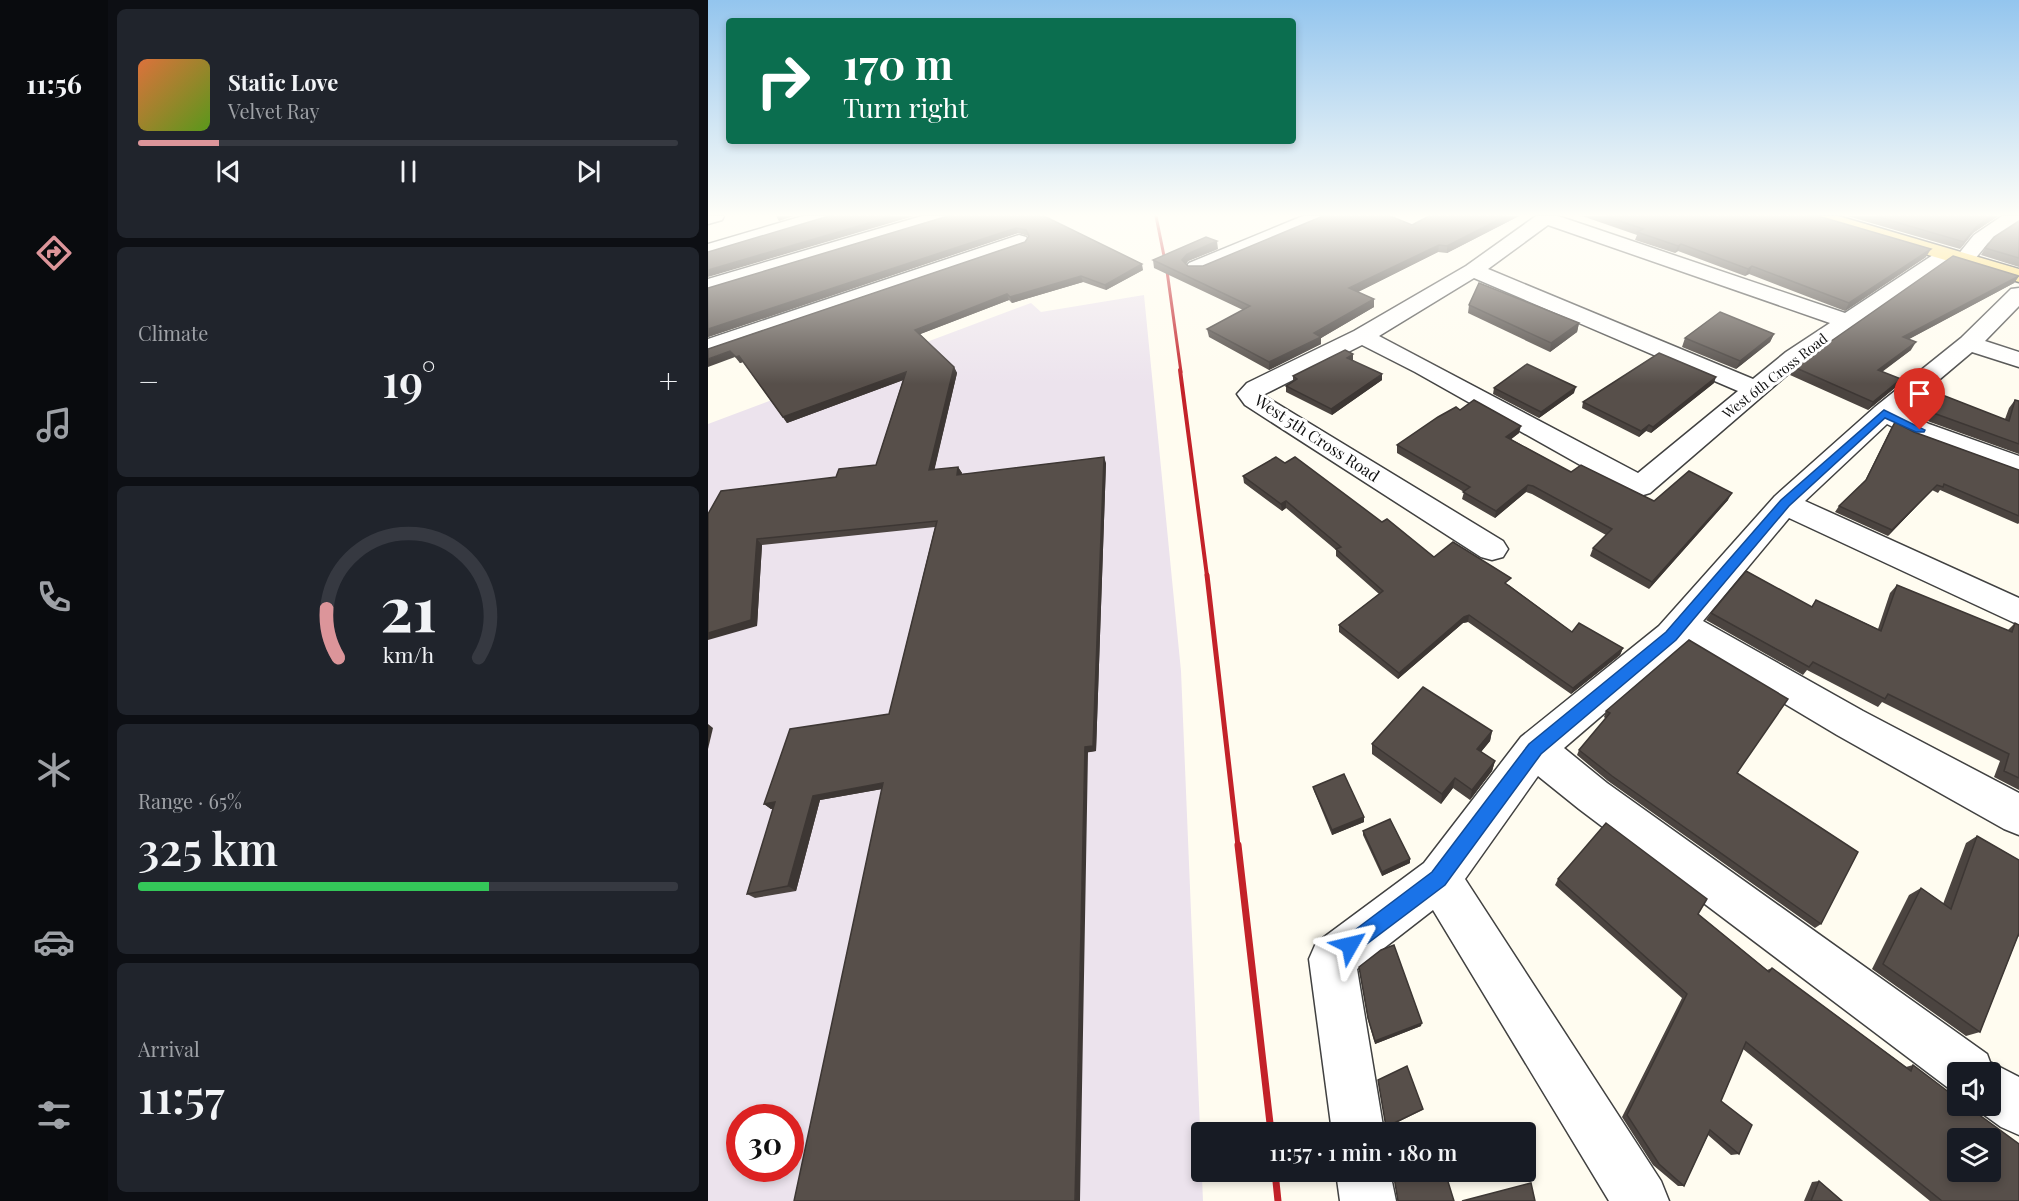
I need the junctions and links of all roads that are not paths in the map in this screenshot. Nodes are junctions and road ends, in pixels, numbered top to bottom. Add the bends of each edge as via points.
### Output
1 (755, 272) edge
2 (929, 272) edge
3 (1470, 272) edge
4 (1478, 272) edge
5 (1706, 272) edge
6 (1930, 272) edge
7 (708, 286) edge
8 (2019, 294) edge
9 (1847, 321) junction
10 (1362, 336) junction
11 (1969, 343) junction
12 (708, 346) edge
13 (2019, 360) edge
14 (1756, 389) junction
15 (1884, 413) junction
16 (2019, 466) edge
17 (1785, 503) junction
18 (1492, 549) dead end
19 (2019, 612) edge
20 (1680, 624) junction
21 (1535, 749) junction
22 (2019, 815) edge
23 (1439, 878) junction
24 (1955, 1062) edge
25 (2001, 1096) edge
26 (2019, 1109) edge
27 (1356, 1122) edge
28 (1365, 1182) edge
29 (1368, 1201) edge
30 (1641, 1201) edge

1 - 7 street
2 - 12 street
3 - 10 street
4 - 14 street
5 - 9 street
6 - 9 street, West 6th Cross Road
8 - 11 street
9 - 14 street, West 6th Cross Road
10 - 14 street, West 6th Cross Road via 1640,486
10 - 18 street, West 5th Cross Road via 1250,394
11 - 13 street
11 - 15 street
15 - 16 street
15 - 17 street
17 - 19 street
17 - 20 street
20 - 21 street via 1671,636
20 - 22 street
21 - 23 street
21 - 24 street via 1593,796
23 - 27 street via 1332,959
23 - 30 street
25 - 26 street
28 - 29 street

